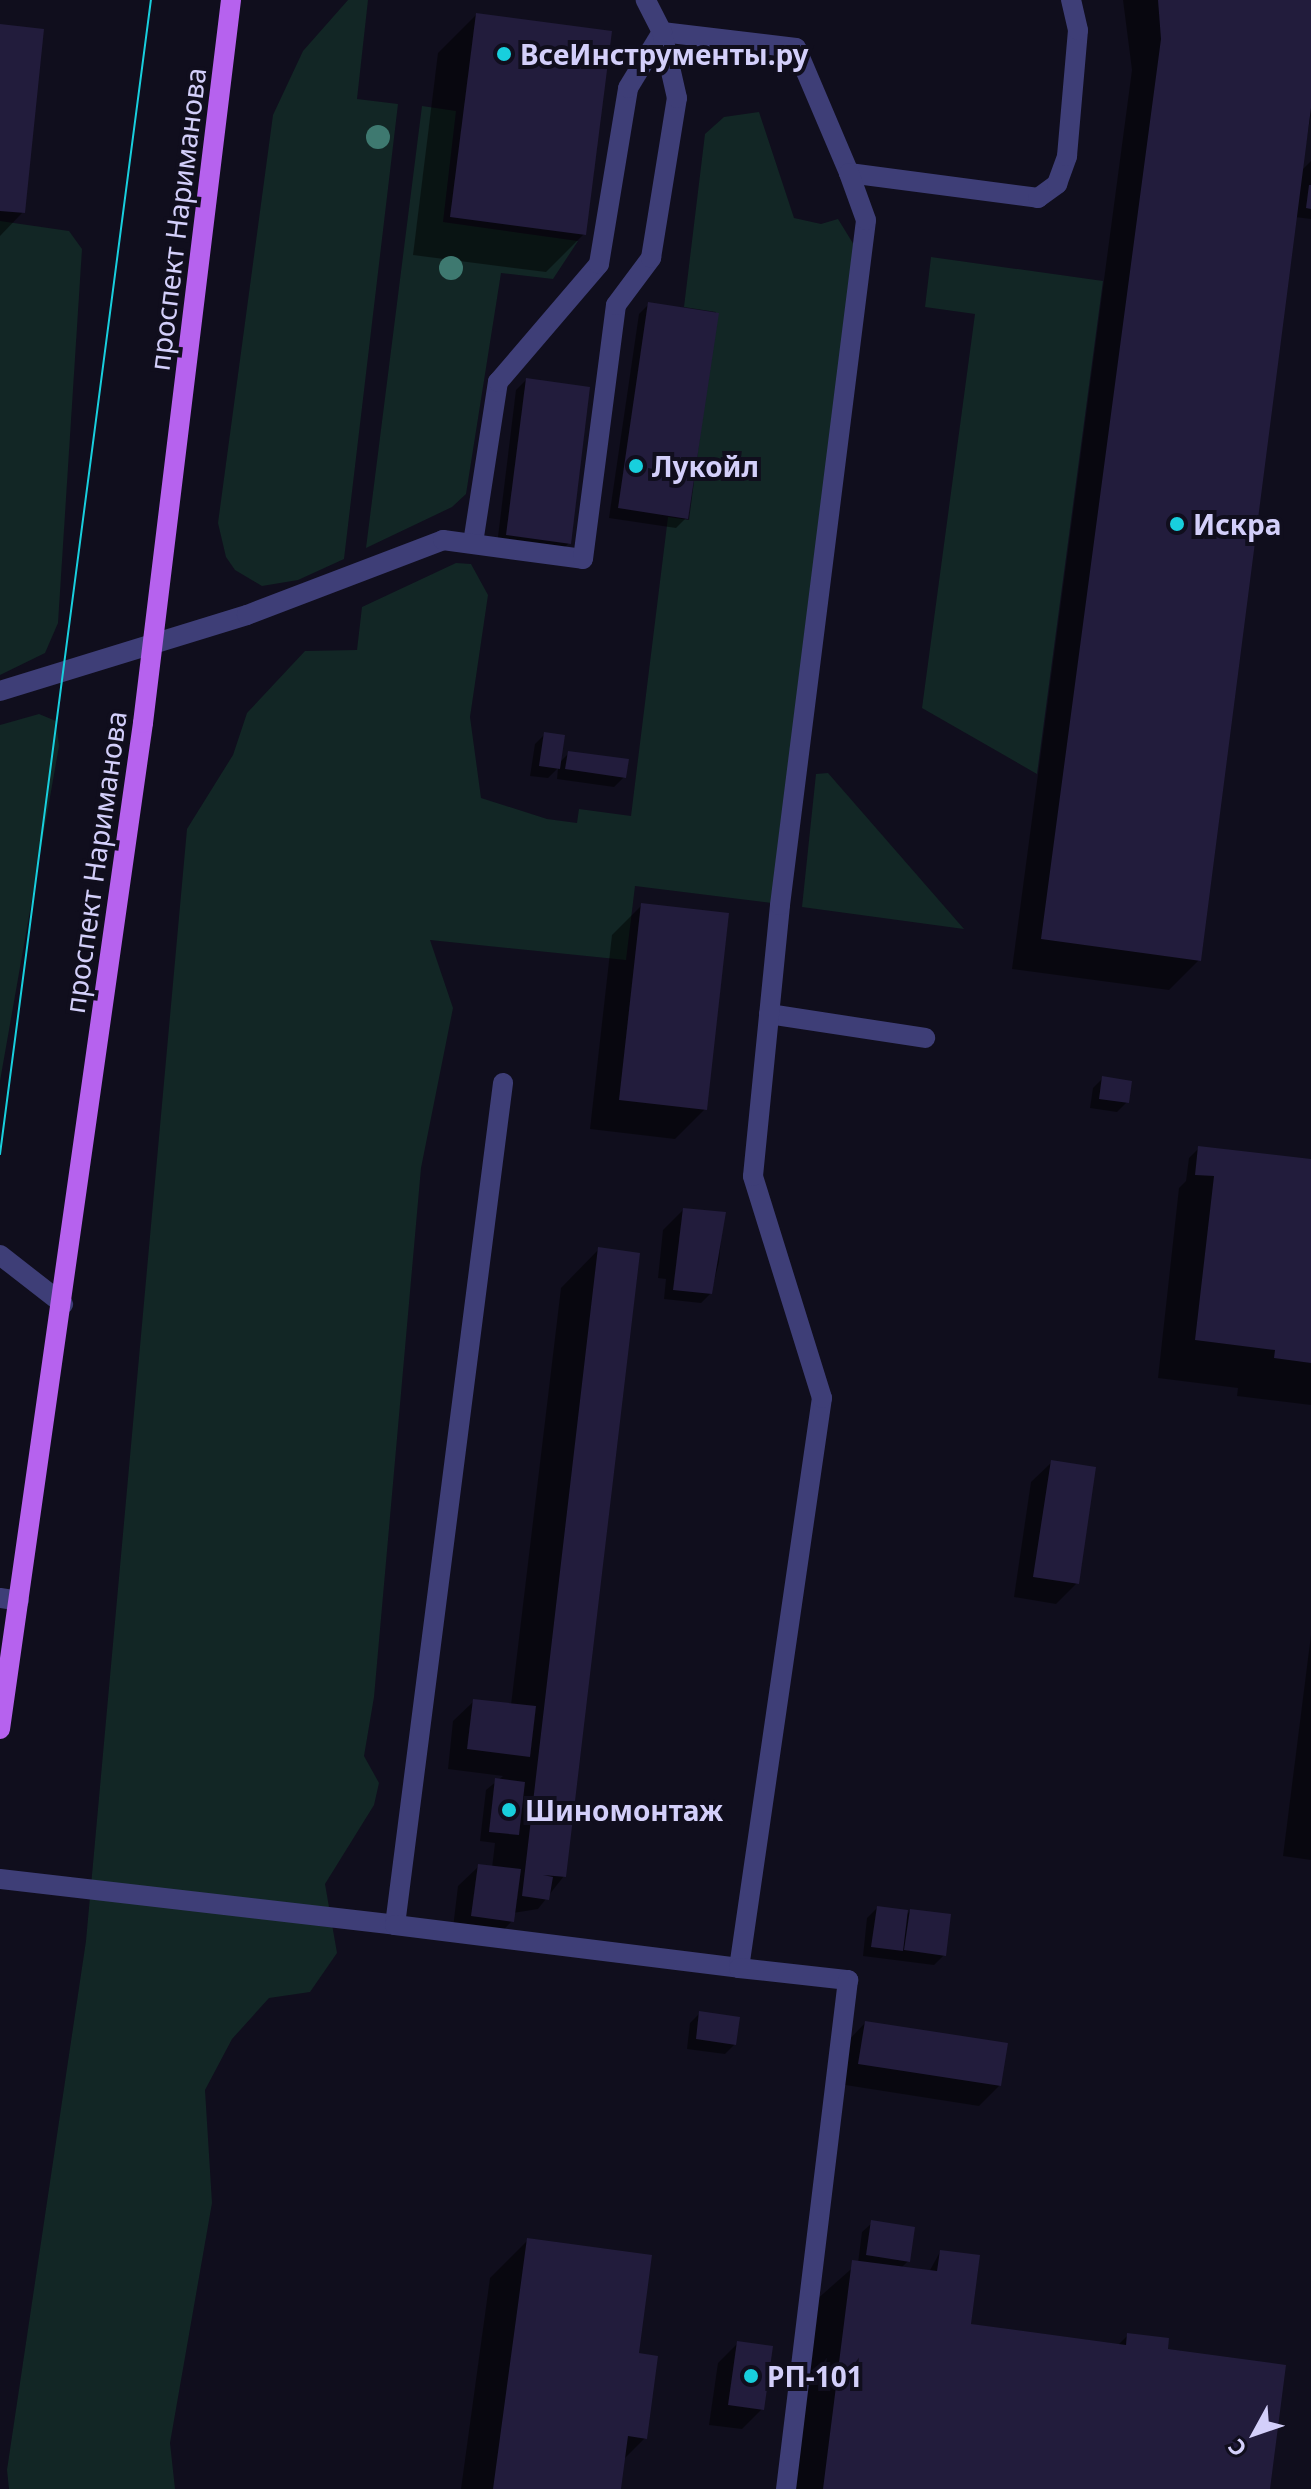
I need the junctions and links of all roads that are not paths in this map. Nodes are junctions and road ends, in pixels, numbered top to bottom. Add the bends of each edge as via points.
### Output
1 (231, 0) edge
2 (646, 0) edge
3 (1071, 0) edge
4 (662, 32) junction
5 (849, 173) junction
6 (473, 543) junction
7 (152, 647) junction
8 (0, 691) edge
9 (769, 1014) junction
10 (925, 1038) dead end
11 (503, 1083) dead end
12 (0, 1255) edge
13 (63, 1304) junction
14 (10, 1599) edge
15 (0, 1729) edge
16 (0, 1879) edge
17 (395, 1925) junction
18 (739, 1968) junction
19 (786, 2489) edge

1 - 7 main road, проспект Нариманова
2 - 4 lane
3 - 5 lane via 1078,30 1067,156 1057,184 1038,198
4 - 5 lane via 796,48
4 - 6 lane via 628,88 599,264 498,382
4 - 6 lane via 677,98 651,258 616,305 583,559
5 - 9 lane via 866,220
6 - 7 lane via 443,540
7 - 8 lane
7 - 13 main road, проспект Нариманова
9 - 10 lane
9 - 18 lane via 753,1176 822,1398
11 - 17 lane
12 - 13 lane
13 - 14 main road, проспект Нариманова
14 - 15 main road, проспект Нариманова
16 - 17 lane
17 - 18 lane
18 - 19 lane via 848,1980

